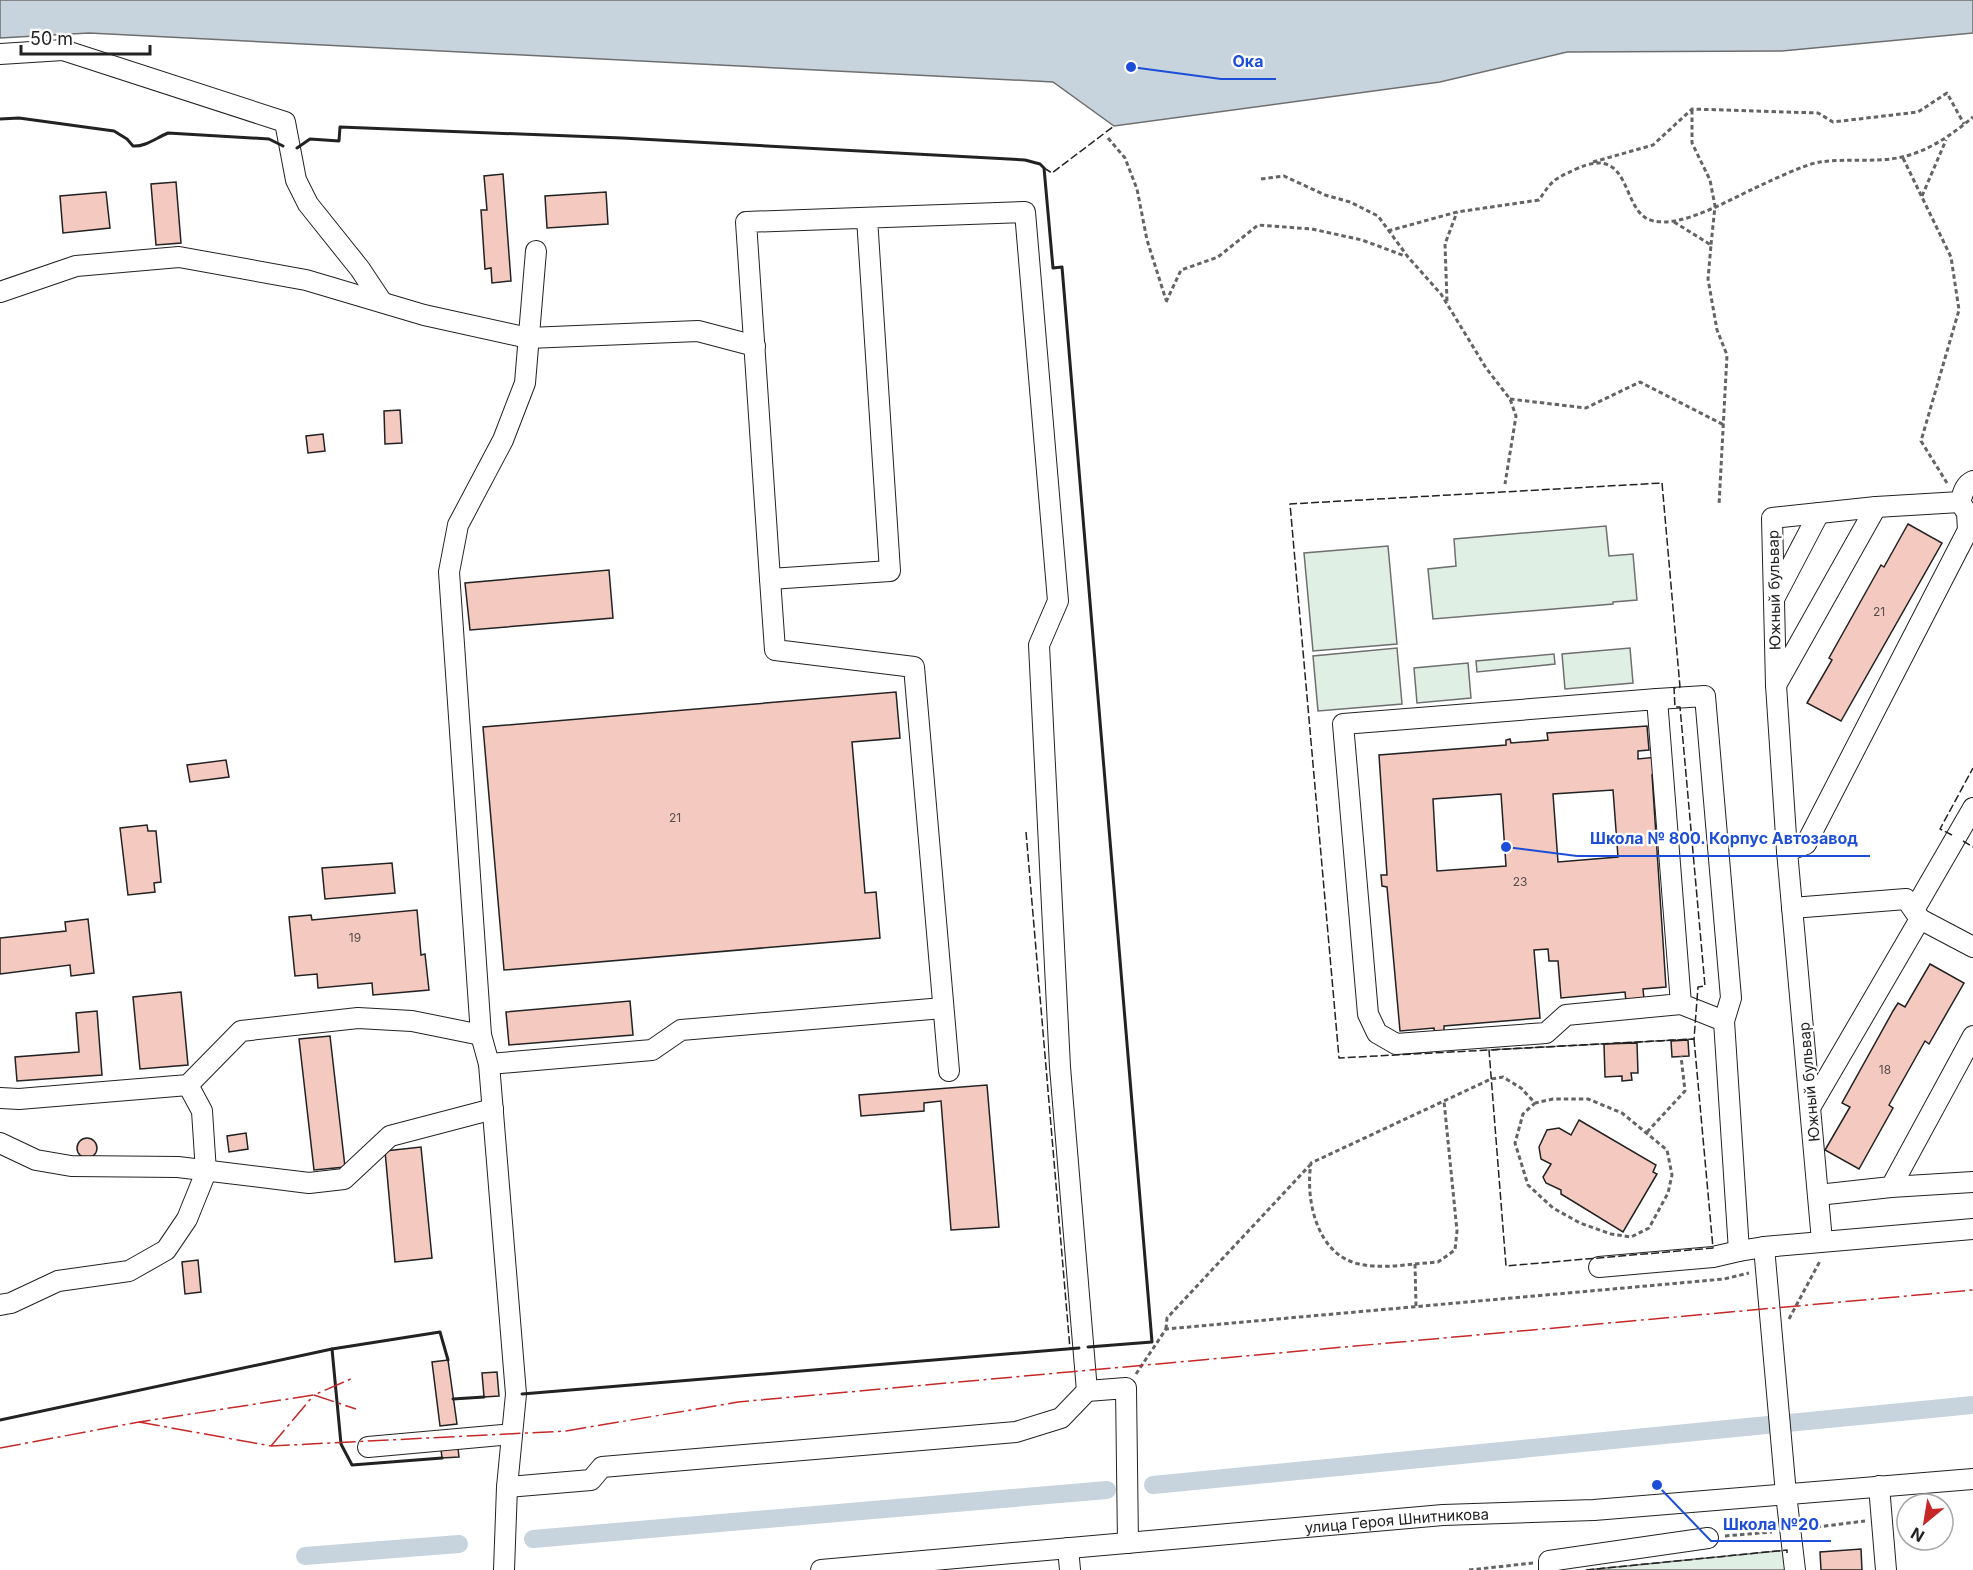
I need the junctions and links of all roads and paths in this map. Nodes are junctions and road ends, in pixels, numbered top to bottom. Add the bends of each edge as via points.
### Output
1 (0, 54) edge
2 (1692, 109) junction
3 (1973, 117) edge
4 (1964, 124) junction
5 (1108, 138) dead end
6 (1946, 139) junction
7 (1903, 157) junction
8 (1589, 163) junction
9 (1261, 179) dead end
10 (1922, 196) junction
11 (1715, 206) junction
12 (1457, 212) junction
13 (867, 218) junction
14 (1674, 222) junction
15 (1389, 231) junction
16 (1711, 244) junction
17 (536, 251) dead end
18 (1408, 257) junction
19 (0, 292) edge
20 (382, 302) junction
21 (1447, 303) junction
22 (528, 338) junction
23 (755, 346) junction
24 (1510, 399) junction
25 (1724, 425) junction
26 (1973, 481) edge
27 (1505, 484) dead end
28 (1960, 502) junction
29 (1719, 505) dead end
30 (1876, 507) junction
31 (1819, 513) junction
32 (770, 579) junction
33 (1774, 600) junction
34 (1776, 685) junction
35 (1657, 699) junction
36 (1973, 808) edge
37 (1787, 851) junction
38 (1792, 908) junction
39 (1917, 915) junction
40 (1973, 947) edge
41 (1681, 1004) junction
42 (943, 1008) junction
43 (1724, 1021) junction
44 (481, 1035) junction
45 (1973, 1036) edge
46 (1681, 1056) dead end
47 (489, 1064) junction
48 (949, 1071) dead end
49 (188, 1085) junction
50 (0, 1098) edge
51 (1444, 1101) junction
52 (1535, 1103) junction
53 (1811, 1106) junction
54 (493, 1109) junction
55 (1647, 1132) junction
56 (0, 1143) edge
57 (1311, 1164) junction
58 (206, 1172) junction
59 (1973, 1182) edge
60 (1892, 1187) junction
61 (1818, 1195) junction
62 (1973, 1229) edge
63 (1826, 1241) junction
64 (1764, 1247) junction
65 (1739, 1251) junction
66 (1415, 1264) junction
67 (1599, 1267) dead end
68 (1749, 1273) dead end
69 (0, 1305) edge
70 (1416, 1306) junction
71 (1784, 1328) dead end
72 (1166, 1329) junction
73 (1126, 1388) junction
74 (1087, 1391) junction
75 (512, 1434) junction
76 (368, 1447) dead end
77 (1973, 1479) edge
78 (1879, 1486) junction
79 (507, 1487) junction
80 (1786, 1494) junction
81 (1708, 1538) dead end
82 (1128, 1543) junction
83 (1068, 1548) junction
84 (1549, 1566) edge
85 (504, 1570) edge
86 (821, 1570) edge
87 (1070, 1570) edge
88 (1469, 1570) edge
89 (1795, 1570) edge
90 (1886, 1570) edge

1 - 20 street via 63,50 285,122 296,180 308,204
2 - 4 path via 1818,113 1833,122 1918,112 1947,93
2 - 8 path via 1653,145
2 - 11 path via 1692,143 1710,180
3 - 4 path
4 - 6 path
5 - 18 path via 1125,158 1137,189 1166,302 1181,270 1218,256 1258,225 1312,229 1362,240
6 - 7 path
6 - 10 path
7 - 10 path
7 - 11 path via 1818,162
8 - 12 path via 1552,180 1539,201
8 - 14 path via 1607,164 1616,170 1640,212 1652,221
9 - 15 path via 1284,176 1350,202 1378,216
10 - 28 path via 1951,257 1959,310 1921,441
11 - 14 path
11 - 16 path
12 - 15 path
12 - 21 path via 1445,244
13 - 23 street via 746,222
13 - 32 street via 890,571
13 - 74 street via 1025,212 1058,601 1040,645 1060,1067
14 - 16 path
15 - 18 path
16 - 25 path via 1708,279 1717,330 1727,355
17 - 22 street
18 - 21 path
19 - 20 street via 76,266 179,257 306,280
20 - 22 street
21 - 24 path via 1486,368
22 - 23 street via 698,331
22 - 44 street via 525,383 503,440 458,525 449,572
23 - 32 street
24 - 25 path via 1586,408 1640,382
24 - 27 path via 1516,416
25 - 29 path
26 - 28 street via 1968,483
28 - 30 street, Южный бульвар
28 - 37 street via 1967,513 1968,530 1806,844
30 - 31 street, Южный бульвар
30 - 34 street
31 - 33 street
31 - 33 street, Южный бульвар via 1772,518
32 - 42 street via 775,650 914,668
33 - 34 street, Южный бульвар
34 - 37 street, Южный бульвар
35 - 41 street
35 - 41 street via 1343,724 1368,1014 1377,1033 1396,1044 1546,1033 1566,1015
35 - 43 street via 1705,696 1731,999
36 - 39 street
37 - 38 street, Южный бульвар
38 - 39 street via 1906,899
38 - 53 street, Южный бульвар
39 - 40 street
39 - 53 street
41 - 43 street
42 - 47 street via 681,1030 652,1050
42 - 48 street
43 - 65 street
44 - 47 street
44 - 49 street via 412,1021 358,1018 241,1031
45 - 60 street
46 - 55 path via 1685,1091
47 - 54 street
49 - 50 street
49 - 58 street via 202,1111
51 - 52 path via 1503,1077
51 - 57 path
51 - 66 path via 1457,1231 1455,1250 1438,1262
52 - 55 path via 1588,1099 1622,1113
52 - 55 path via 1523,1114 1515,1143 1528,1185 1553,1208 1611,1234 1631,1237 1649,1228 1668,1193 1672,1175 1667,1150
53 - 61 street, Южный бульвар
54 - 58 street via 390,1136 344,1179 309,1183
54 - 75 street via 516,1394
56 - 58 street via 36,1160 71,1166 178,1167
57 - 66 path via 1311,1200 1318,1228 1334,1252 1357,1264
57 - 72 path via 1167,1318
58 - 69 street via 187,1219 165,1250 129,1271 58,1281
59 - 60 street
60 - 61 street
61 - 63 street, Южный бульвар
62 - 63 street
63 - 64 street
63 - 71 path
64 - 65 street
64 - 80 street
65 - 67 street via 1713,1257
66 - 70 path
68 - 70 path via 1724,1279
70 - 72 path
72 - 73 path
73 - 74 street
73 - 82 street
74 - 79 street via 1061,1418 1016,1432 602,1467 591,1480
75 - 76 street
75 - 79 street
77 - 78 street, улица Героя Шнитникова
78 - 80 street, улица Героя Шнитникова
78 - 90 street
79 - 85 street
80 - 82 street, улица Героя Шнитникова via 1594,1510 1443,1515
80 - 89 street
81 - 84 street
82 - 83 street, улица Героя Шнитникова
83 - 86 street, улица Героя Шнитникова
83 - 87 street
84 - 88 path

